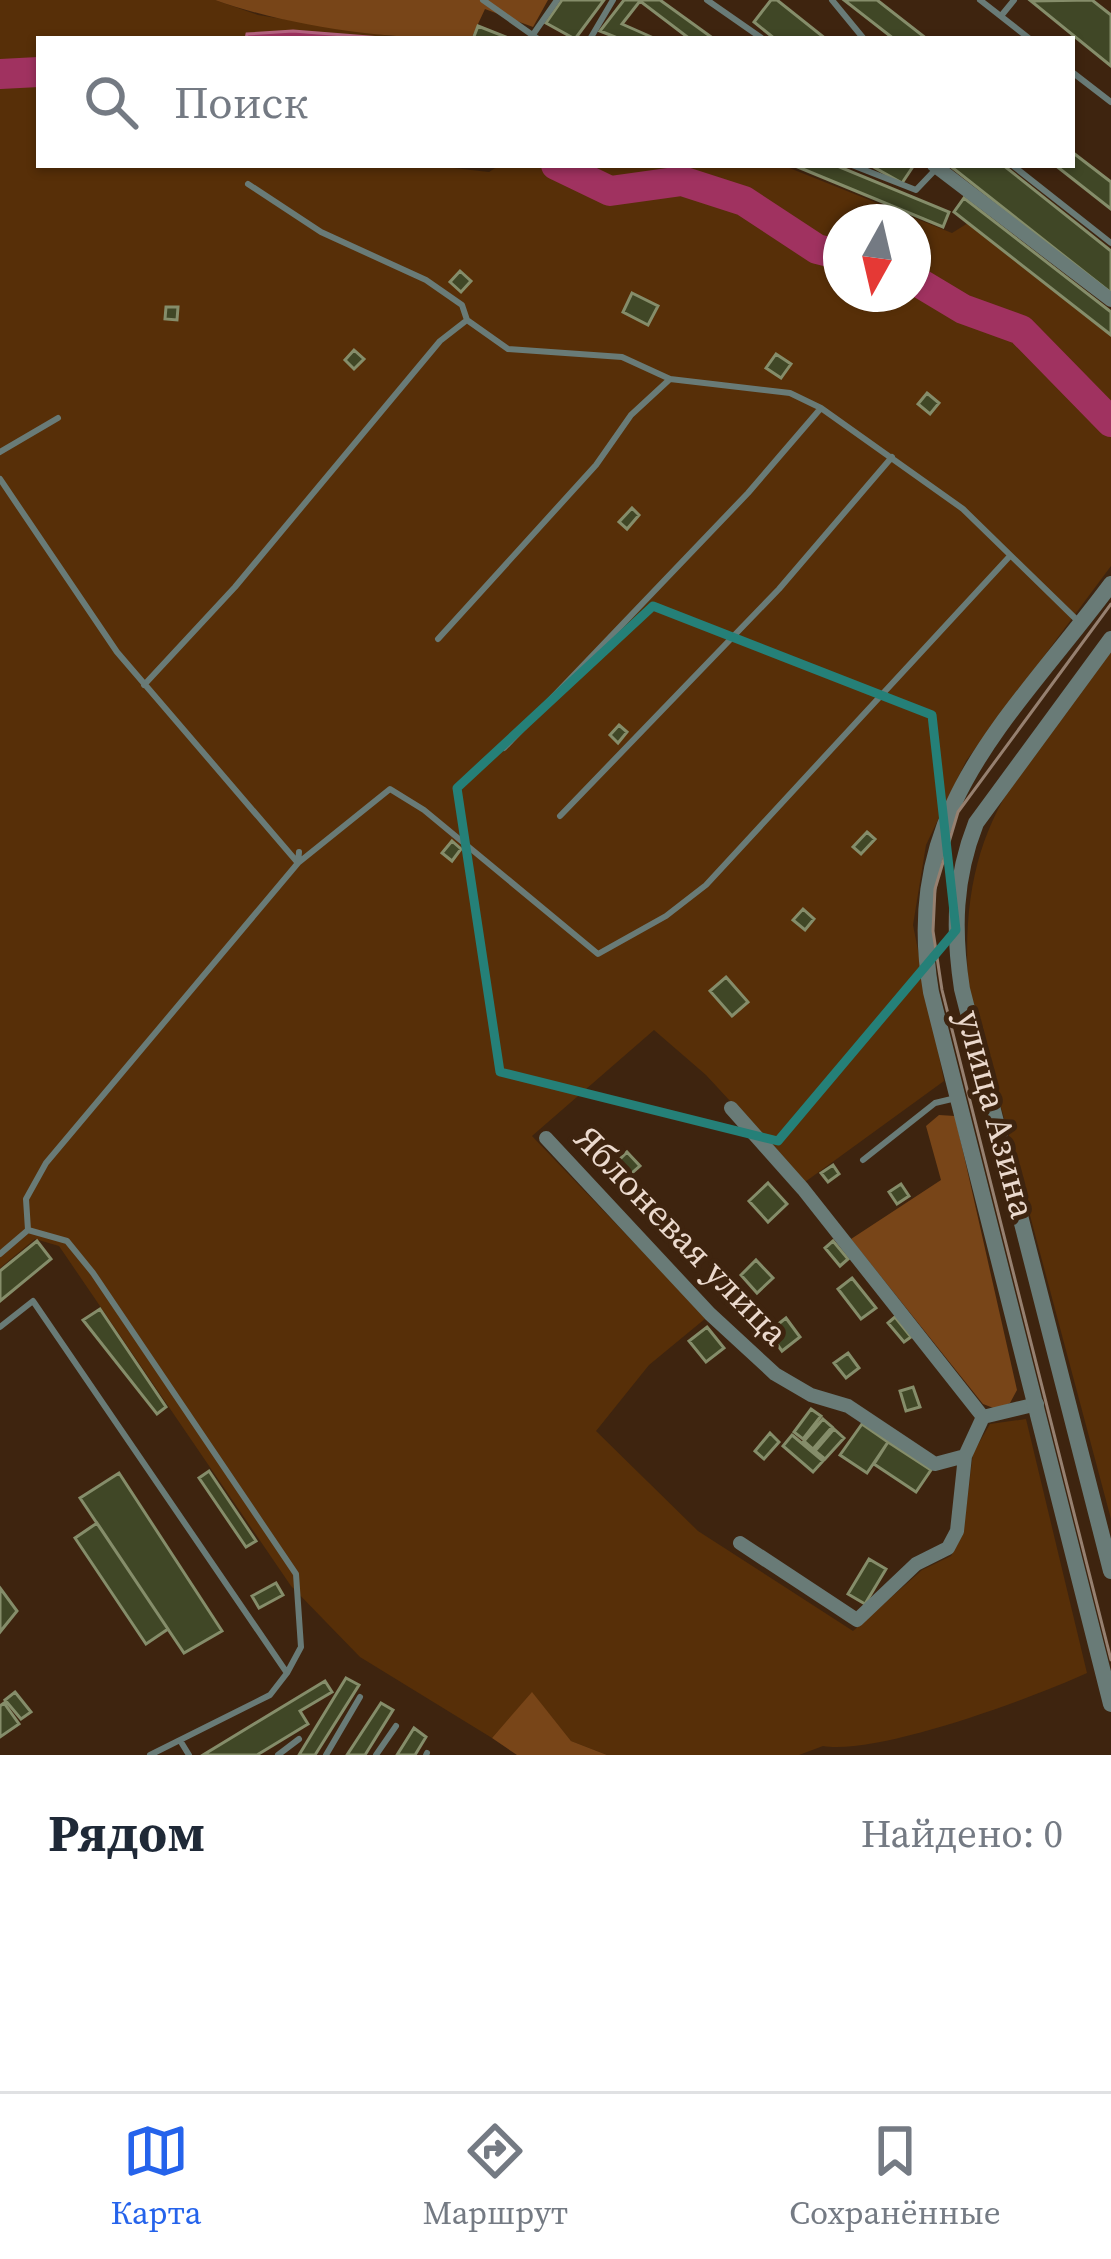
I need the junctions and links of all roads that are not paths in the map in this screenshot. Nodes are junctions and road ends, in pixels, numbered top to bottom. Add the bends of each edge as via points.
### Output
1 (483, 0) edge
2 (557, 0) edge
3 (613, 0) edge
4 (706, 0) edge
5 (832, 0) edge
6 (980, 0) edge
7 (1014, 0) edge
8 (1001, 16) junction
9 (533, 36) edge
10 (537, 36) edge
11 (592, 36) edge
12 (760, 36) edge
13 (862, 36) edge
14 (1026, 36) edge
15 (1075, 74) edge
16 (1111, 102) edge
17 (860, 168) edge
18 (933, 168) edge
19 (938, 168) edge
20 (1016, 168) edge
21 (248, 184) dead end
22 (1111, 243) edge
23 (1111, 300) edge
24 (467, 320) junction
25 (670, 379) junction
26 (821, 408) junction
27 (58, 418) dead end
28 (0, 452) edge
29 (892, 457) junction
30 (0, 479) edge
31 (1009, 557) junction
32 (1111, 584) edge
33 (1081, 624) junction
34 (438, 639) dead end
35 (1111, 639) edge
36 (144, 686) junction
37 (504, 748) dead end
38 (560, 816) dead end
39 (298, 852) dead end
40 (298, 862) junction
41 (960, 1097) junction
42 (730, 1108) dead end
43 (546, 1138) dead end
44 (863, 1160) dead end
45 (28, 1230) junction
46 (0, 1254) edge
47 (0, 1328) edge
48 (1037, 1404) junction
49 (983, 1417) junction
50 (965, 1456) junction
51 (740, 1543) dead end
52 (1111, 1571) edge
53 (287, 1672) junction
54 (360, 1696) dead end
55 (1111, 1704) edge
56 (396, 1726) dead end
57 (299, 1739) dead end
58 (181, 1742) junction
59 (150, 1755) edge
60 (189, 1755) edge
61 (278, 1755) edge
62 (326, 1755) edge
63 (376, 1755) edge

1 - 9 lane
2 - 10 lane
3 - 11 lane
4 - 12 lane
5 - 13 lane
6 - 8 lane
7 - 8 lane
8 - 14 lane
15 - 16 lane
17 - 18 lane via 916,190
19 - 23 street
20 - 22 lane
21 - 24 lane via 321,232 426,280 462,304
24 - 25 lane via 508,349 622,357
24 - 36 lane via 440,341
25 - 26 lane via 790,393
25 - 34 lane
26 - 29 lane
26 - 37 lane
27 - 28 lane
29 - 31 lane via 963,509
29 - 38 lane via 779,590
30 - 36 lane
31 - 33 lane
31 - 40 lane via 706,885 598,954 390,789
32 - 33 street, улица Азина
33 - 41 street, улица Азина via 973,768 934,845 922,932
35 - 52 street, улица Азина via 976,823 954,932
36 - 40 lane
39 - 40 lane
40 - 45 lane via 46,1163 26,1199
41 - 44 lane via 935,1102
41 - 48 street, улица Азина
42 - 49 street
43 - 50 street, Яблоневая улица via 775,1374 848,1406 935,1464
45 - 46 lane
45 - 53 lane via 67,1241 93,1273 296,1574 301,1647
47 - 53 lane via 33,1301
48 - 49 street
48 - 55 street, улица Азина
49 - 50 street
50 - 51 street via 948,1548 916,1564 857,1620
53 - 58 lane via 270,1695
54 - 62 lane
56 - 63 lane
57 - 61 lane
58 - 59 lane
58 - 60 lane

